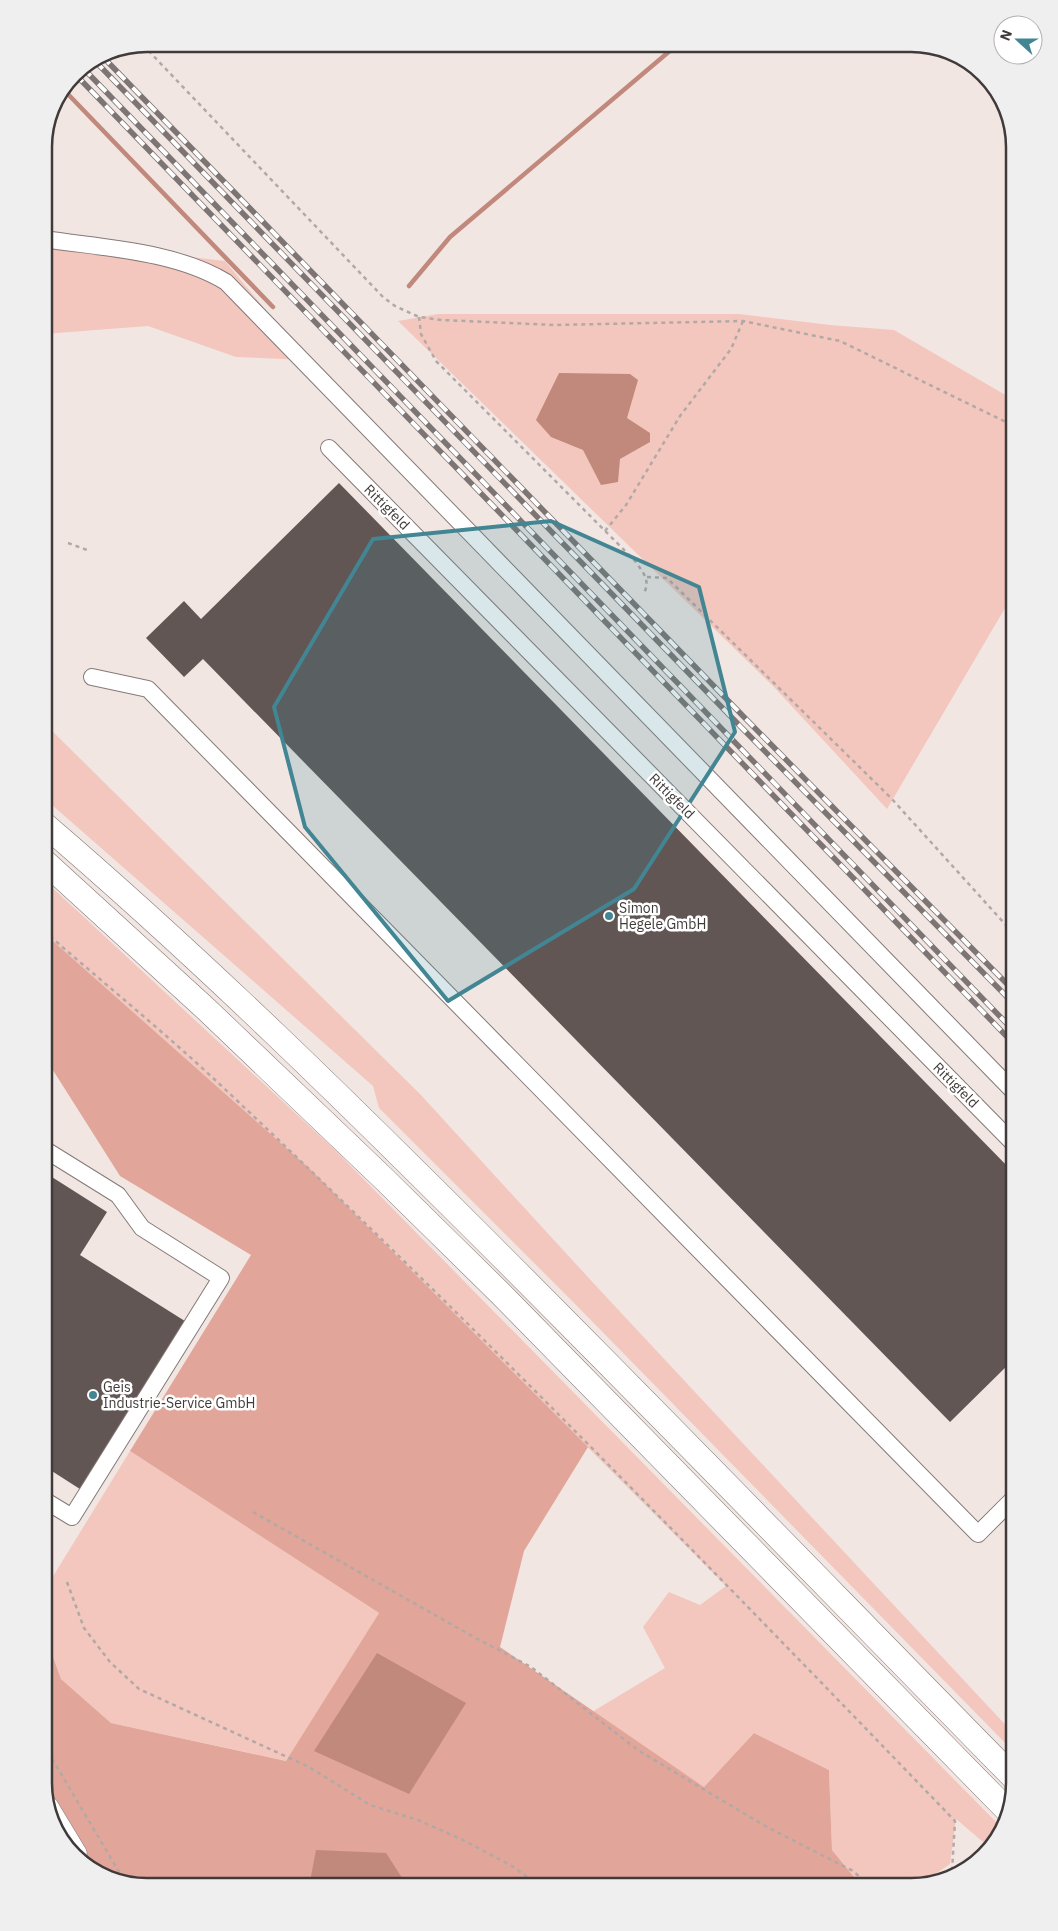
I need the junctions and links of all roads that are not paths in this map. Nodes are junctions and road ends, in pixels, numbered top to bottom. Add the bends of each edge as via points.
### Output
1 (53, 240) edge
2 (329, 448) dead end
3 (92, 677) dead end
4 (53, 832) edge
5 (53, 869) edge
6 (1006, 1084) edge
7 (1006, 1136) edge
8 (52, 1154) edge
9 (52, 1505) edge
10 (1006, 1506) edge
11 (1006, 1770) edge
12 (1003, 1806) edge

1 - 6 street via 162,258 206,269 226,282
2 - 7 street, Rittigfeld
3 - 10 street via 148,688 978,1534
4 - 11 highway via 221,983 400,1155
5 - 12 highway via 206,1009 500,1293
8 - 9 street via 118,1195 142,1228 221,1278 72,1517

